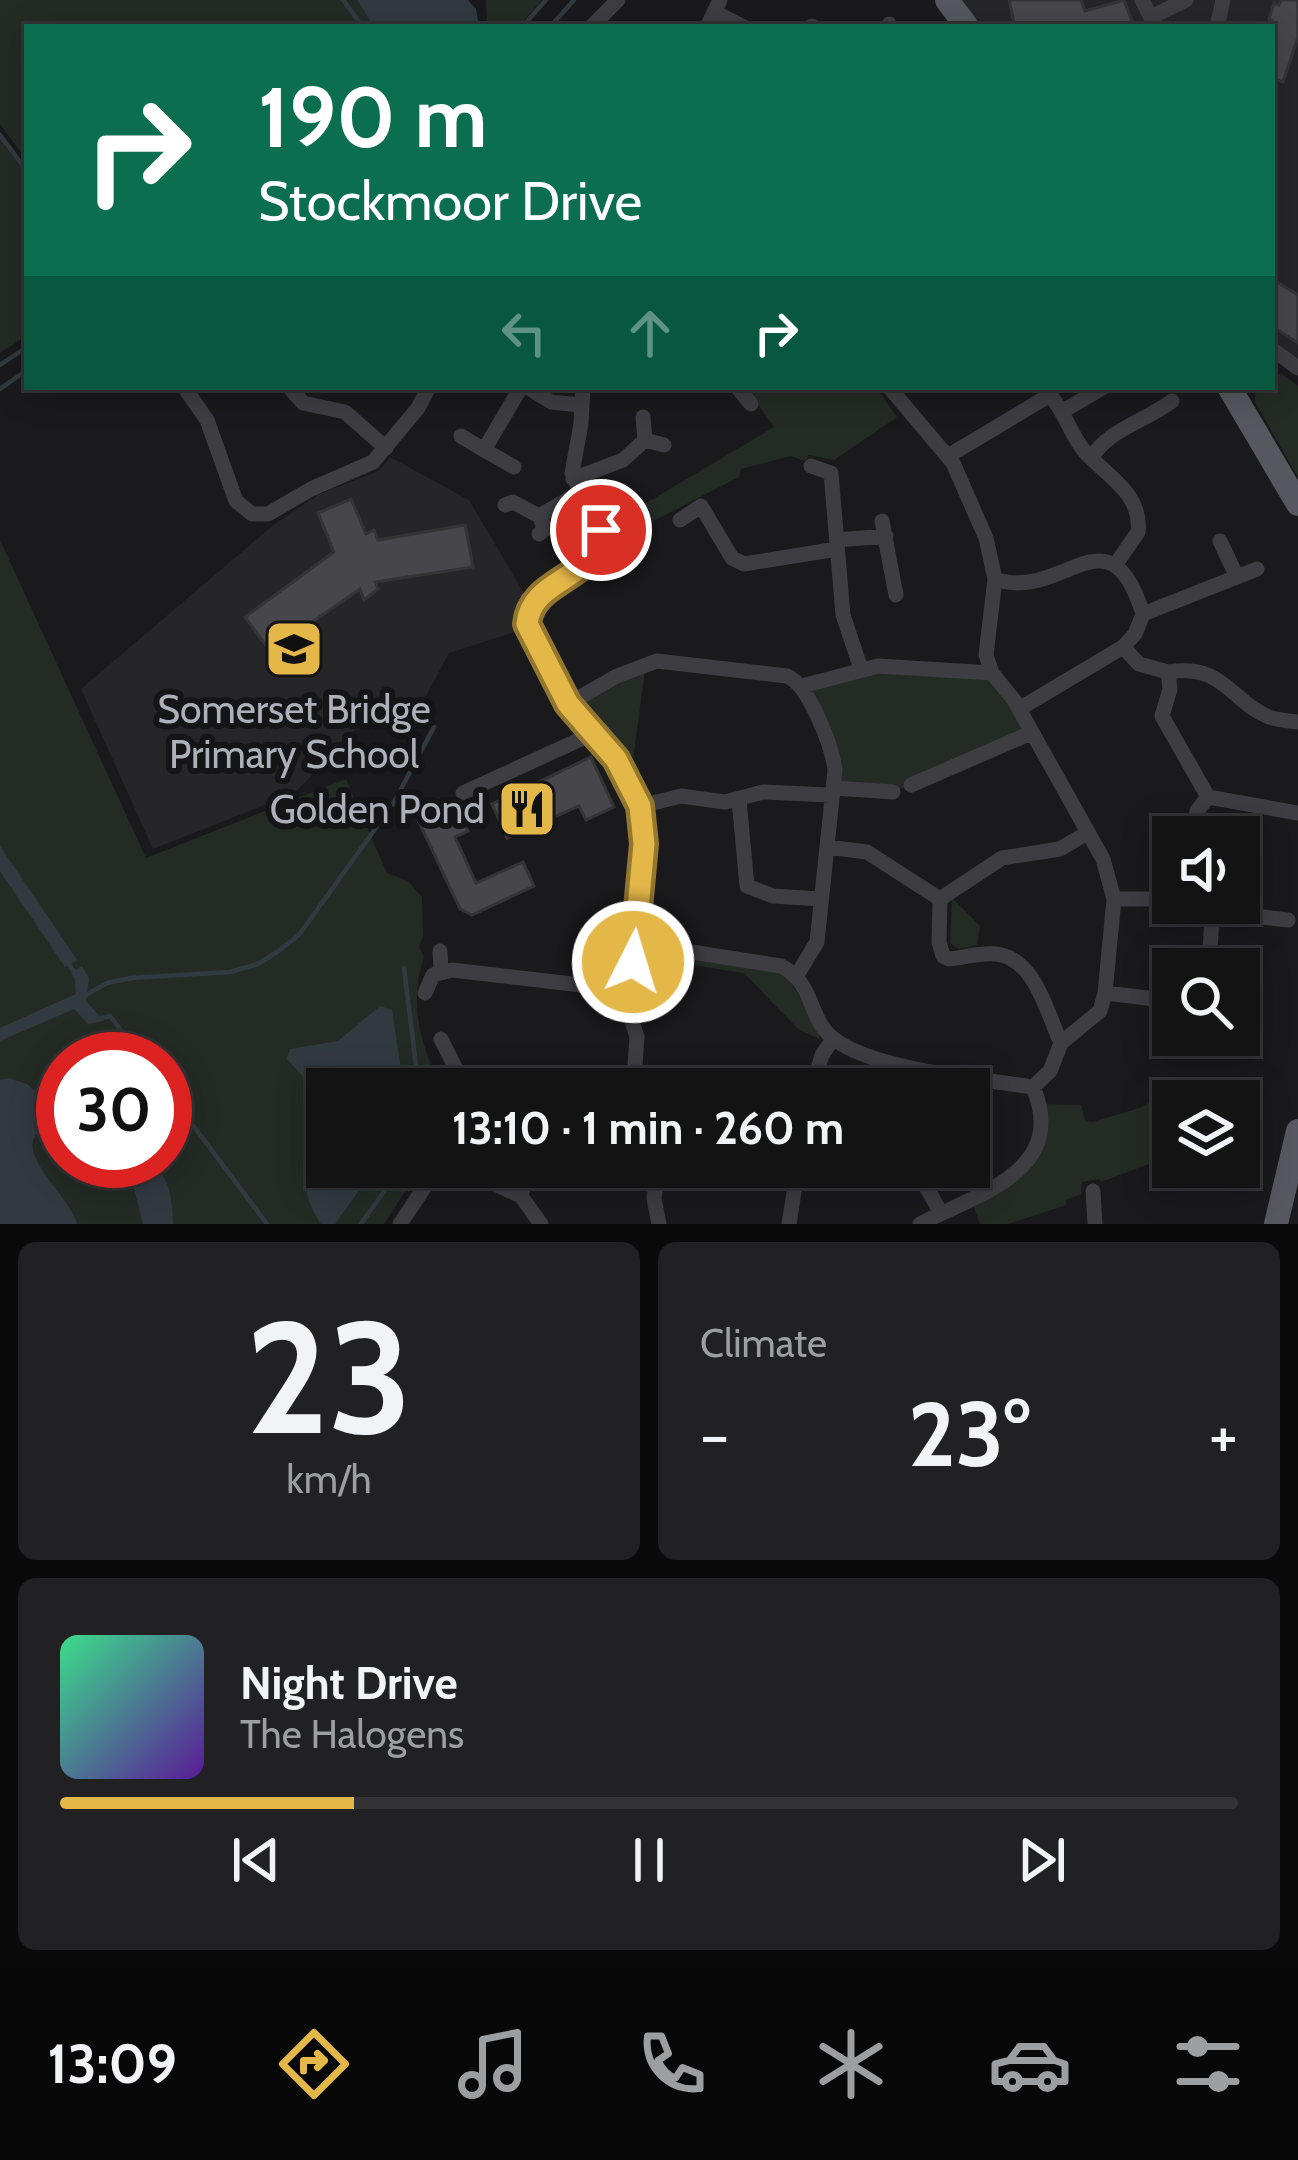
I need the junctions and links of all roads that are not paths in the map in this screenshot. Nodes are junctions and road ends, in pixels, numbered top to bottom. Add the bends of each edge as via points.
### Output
1 (618, 0) edge
2 (1142, 0) edge
3 (1186, 0) edge
4 (1154, 22) edge
5 (594, 24) edge
6 (186, 390) edge
7 (292, 390) edge
8 (427, 390) edge
9 (522, 390) edge
10 (529, 390) edge
11 (583, 390) edge
12 (739, 390) edge
13 (892, 390) edge
14 (1099, 390) edge
15 (1231, 390) edge
16 (1050, 391) edge
17 (1172, 400) dead end
18 (751, 404) dead end
19 (581, 405) junction
20 (1063, 411) junction
21 (643, 417) dead end
22 (461, 436) dead end
23 (645, 440) junction
24 (664, 445) dead end
25 (386, 448) junction
26 (484, 450) junction
27 (948, 456) junction
28 (1091, 458) junction
29 (811, 466) dead end
30 (514, 467) dead end
31 (577, 486) junction
32 (1298, 504) edge
33 (505, 505) dead end
34 (539, 515) junction
35 (680, 520) dead end
36 (539, 534) dead end
37 (1220, 542) dead end
38 (837, 544) junction
39 (1116, 563) junction
40 (1257, 569) dead end
41 (1237, 578) junction
42 (995, 579) junction
43 (896, 595) dead end
44 (1142, 618) junction
45 (1123, 647) junction
46 (861, 669) junction
47 (1168, 672) junction
48 (992, 674) junction
49 (802, 686) junction
50 (568, 704) junction
51 (1019, 709) junction
52 (1298, 722) edge
53 (594, 733) junction
54 (1031, 733) junction
55 (911, 785) dead end
56 (832, 792) junction
57 (893, 792) dead end
58 (463, 794) dead end
59 (1208, 797) junction
60 (739, 800) junction
61 (640, 806) junction
62 (1298, 814) edge
63 (1195, 816) edge
64 (1087, 833) junction
65 (827, 847) junction
66 (821, 899) junction
67 (940, 899) junction
68 (1114, 899) junction
69 (1152, 899) edge
70 (1260, 916) edge
71 (1288, 920) dead end
72 (634, 943) junction
73 (440, 951) dead end
74 (441, 970) junction
75 (797, 974) junction
76 (624, 990) junction
77 (425, 993) dead end
78 (1106, 993) junction
79 (1152, 998) edge
80 (441, 1039) dead end
81 (833, 1039) junction
82 (1061, 1042) junction
83 (456, 1068) edge
84 (635, 1068) edge
85 (818, 1068) edge
86 (1033, 1087) junction
87 (1298, 1131) edge
88 (424, 1188) edge
89 (503, 1188) edge
90 (522, 1188) edge
91 (656, 1188) edge
92 (795, 1188) edge
93 (926, 1188) edge
94 (1093, 1191) dead end
95 (520, 1196) junction
96 (941, 1213) junction
97 (400, 1224) edge
98 (541, 1224) edge
99 (659, 1224) edge
100 (789, 1224) edge
101 (920, 1224) edge
102 (1095, 1224) edge
103 (1276, 1224) edge

1 - 5 street
2 - 4 street
3 - 4 street
6 - 25 street via 207,420 236,501 252,514 274,512
7 - 25 street via 303,403 345,412
8 - 25 street
9 - 26 street
10 - 19 street
11 - 19 street
12 - 18 street
13 - 27 street
14 - 20 street
15 - 32 main road
16 - 20 street
16 - 27 street
17 - 28 street via 1108,437
19 - 31 street via 571,465
20 - 28 street
21 - 23 street
22 - 26 street
23 - 24 street
23 - 31 street
26 - 30 street
27 - 42 street via 986,538
28 - 39 street via 1118,480 1140,524
29 - 38 street via 831,473
31 - 34 street
31 - 50 street via 601,527 597,550 538,598 527,624
33 - 34 street
34 - 36 street
35 - 38 street via 701,506 732,558 744,564
37 - 41 street
38 - 43 street via 884,528
38 - 46 street via 843,615
39 - 42 street via 1096,559 1031,582
39 - 44 street
40 - 41 street
41 - 44 street
42 - 48 street via 986,655
44 - 45 street
45 - 47 street via 1139,664
45 - 51 street
46 - 48 street
46 - 49 street
47 - 52 street via 1205,674 1270,717
47 - 59 street via 1162,716
48 - 51 street
49 - 50 street via 787,676 657,662
49 - 56 street via 833,755
50 - 53 street
51 - 54 street
53 - 58 street
53 - 61 street
54 - 55 street
54 - 64 street
56 - 57 street
56 - 60 street
56 - 65 street
59 - 62 street
59 - 63 street
60 - 61 street via 681,796
60 - 66 street via 747,886
61 - 72 street
64 - 67 street via 1060,849 1002,858
64 - 68 street
65 - 66 street
65 - 67 street via 866,852
66 - 75 street via 817,943
67 - 82 street via 943,956 1016,960
68 - 69 street
68 - 78 street
70 - 71 street
72 - 75 street
72 - 76 street
73 - 74 street
74 - 76 street
74 - 77 street
75 - 81 street
76 - 84 street via 637,1037
78 - 79 street
78 - 82 street via 1094,1019
80 - 83 street
81 - 85 street
81 - 86 street via 888,1062
82 - 86 street
86 - 96 street via 1039,1124 1031,1160
87 - 103 main road
88 - 97 street
89 - 95 street
90 - 95 street
91 - 99 street
92 - 100 street
93 - 96 street
94 - 102 street
95 - 98 street
96 - 101 street

